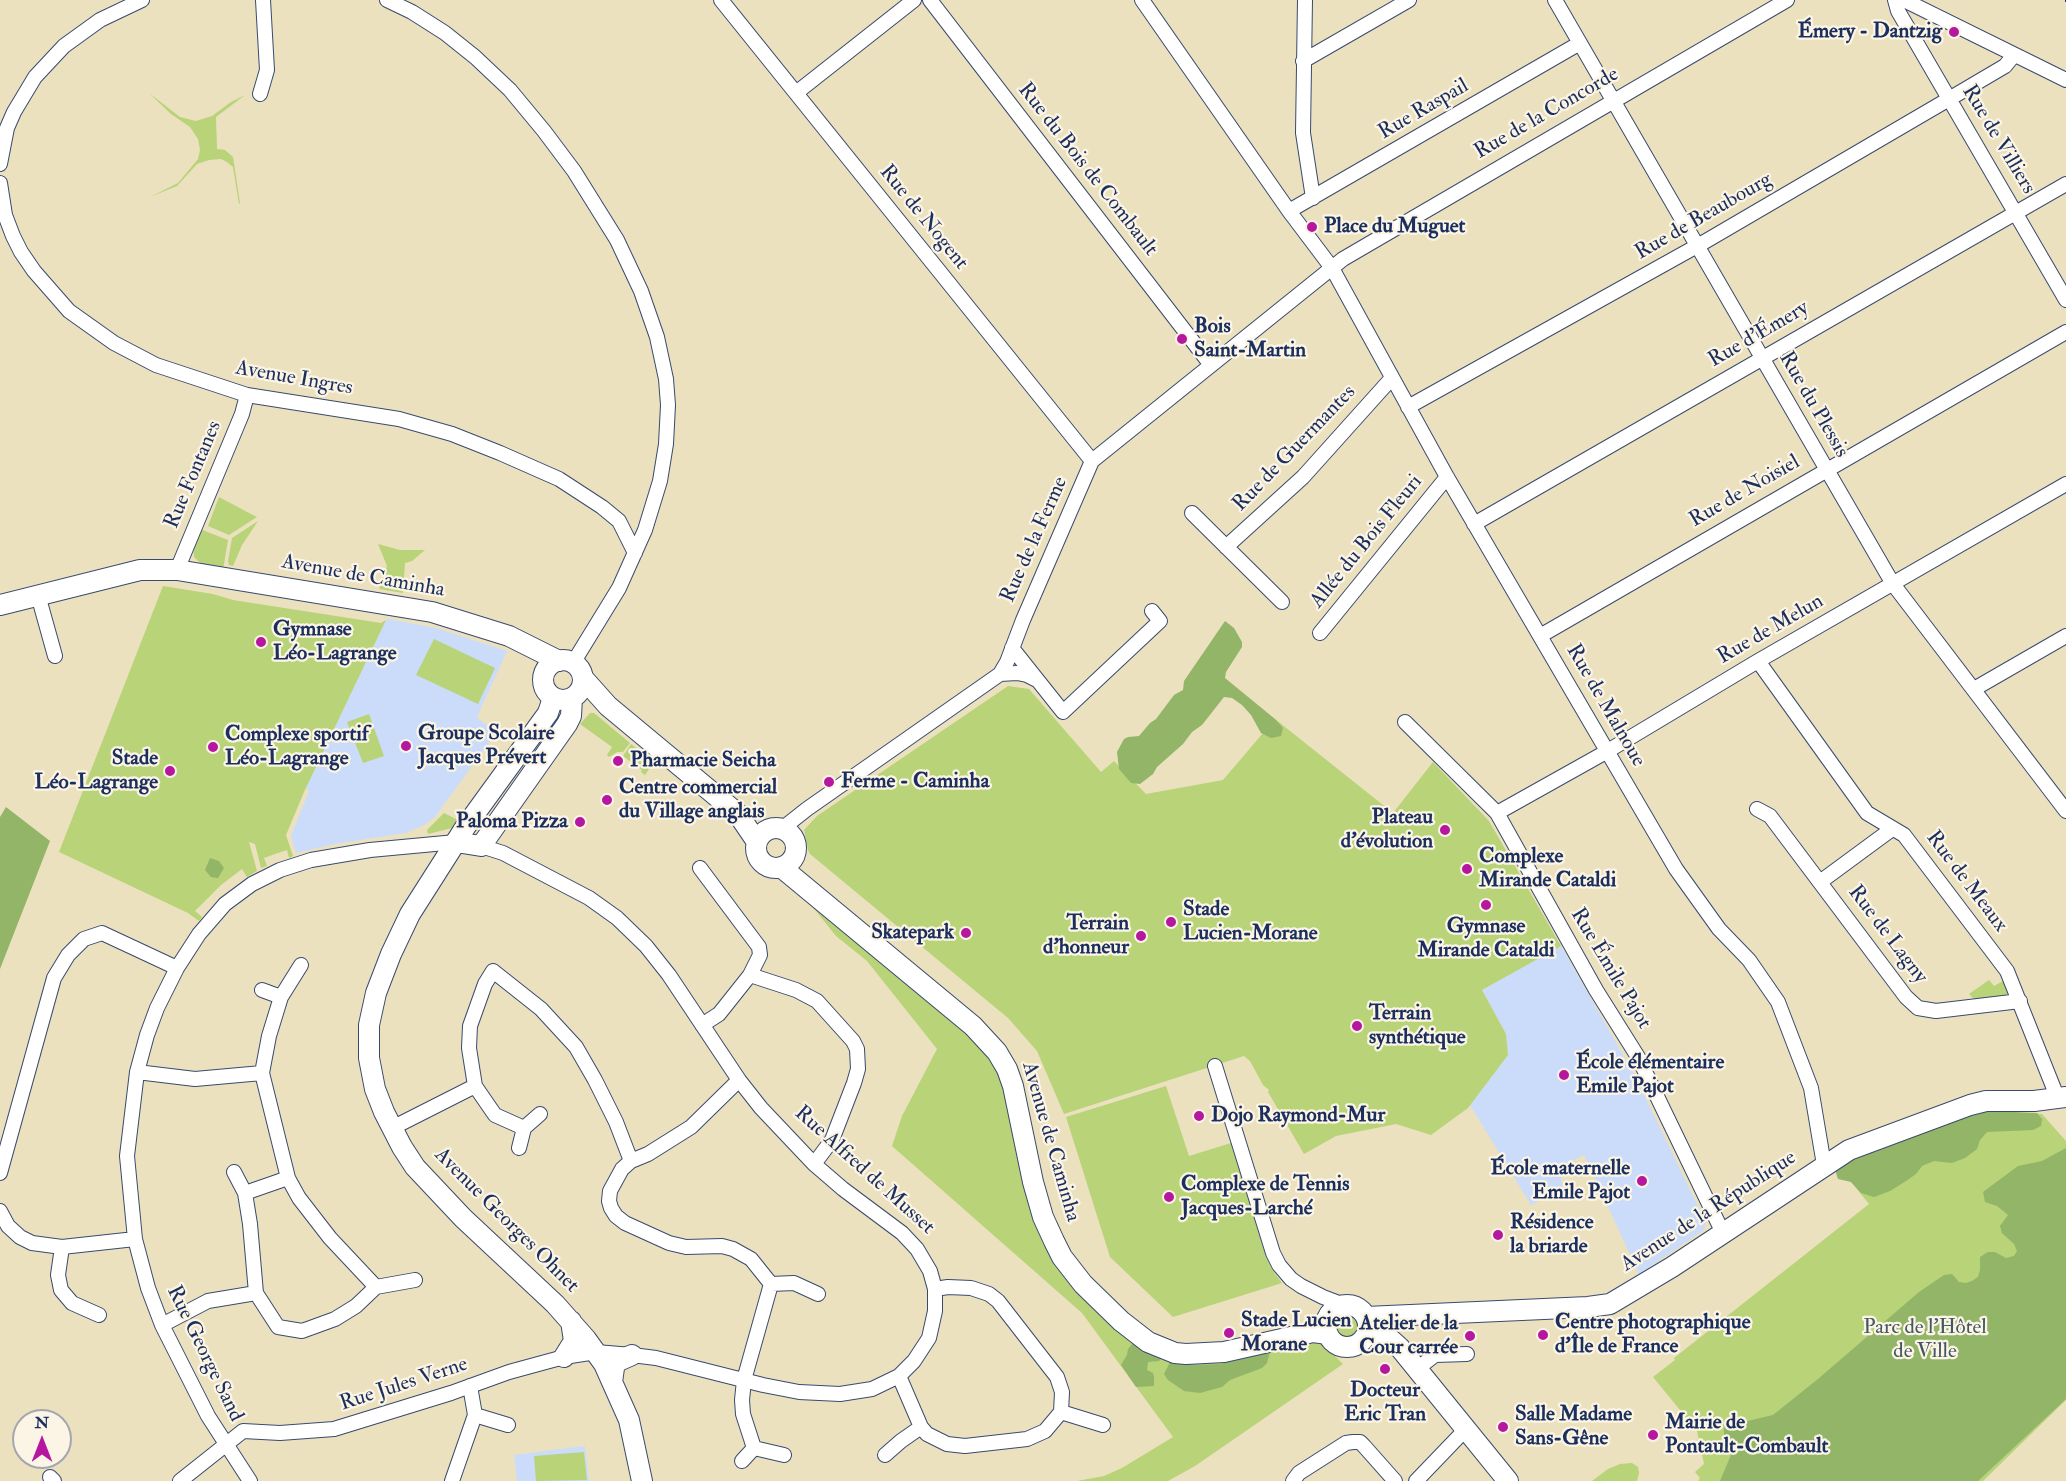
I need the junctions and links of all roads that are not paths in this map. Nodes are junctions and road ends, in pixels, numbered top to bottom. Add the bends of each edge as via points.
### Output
1 (142, 0) edge
2 (263, 0) edge
3 (387, 0) edge
4 (721, 0) edge
5 (914, 0) edge
6 (930, 0) edge
7 (1142, 0) edge
8 (1305, 0) edge
9 (1409, 0) edge
10 (1555, 0) edge
11 (1787, 0) edge
12 (1895, 0) edge
13 (1904, 0) edge
14 (1580, 43) junction
15 (2014, 55) junction
16 (1303, 61) junction
17 (2066, 80) edge
18 (796, 93) junction
19 (260, 94) dead end
20 (1949, 99) junction
21 (1612, 100) junction
22 (0, 164) edge
23 (0, 183) edge
24 (2066, 184) edge
25 (1313, 198) junction
26 (1289, 211) junction
27 (2016, 213) junction
28 (1697, 245) junction
29 (1332, 268) junction
30 (2066, 300) edge
31 (2066, 332) edge
32 (1762, 358) junction
33 (1211, 365) junction
34 (1391, 379) junction
35 (247, 395) junction
36 (1408, 407) junction
37 (1092, 461) junction
38 (1826, 470) junction
39 (1447, 477) junction
40 (2066, 484) edge
41 (1192, 513) dead end
42 (619, 521) junction
43 (1474, 524) junction
44 (645, 530) junction
45 (1227, 548) junction
46 (635, 553) junction
47 (177, 570) junction
48 (1893, 584) junction
49 (38, 595) junction
50 (1282, 602) dead end
51 (0, 605) edge
52 (1152, 611) dead end
53 (1320, 633) dead end
54 (1540, 636) junction
55 (2066, 636) edge
56 (1012, 648) junction
57 (55, 656) dead end
58 (1758, 661) junction
59 (1000, 674) junction
60 (566, 680) junction
61 (1037, 680) junction
62 (1974, 688) junction
63 (1405, 722) dead end
64 (539, 725) junction
65 (563, 730) junction
66 (1606, 752) junction
67 (507, 769) junction
68 (525, 781) junction
69 (1757, 809) dead end
70 (2066, 811) edge
71 (1497, 813) junction
72 (1892, 829) junction
73 (770, 833) junction
74 (456, 842) junction
75 (481, 846) junction
76 (787, 863) junction
77 (700, 868) dead end
78 (1820, 882) junction
79 (301, 965) dead end
80 (177, 968) junction
81 (750, 975) junction
82 (262, 990) dead end
83 (281, 997) junction
84 (2020, 1001) junction
85 (702, 1025) junction
86 (1215, 1066) dead end
87 (137, 1072) junction
88 (262, 1073) junction
89 (739, 1080) junction
90 (475, 1086) junction
91 (2062, 1098) edge
92 (540, 1114) dead end
93 (392, 1128) junction
94 (524, 1128) junction
95 (519, 1148) dead end
96 (631, 1161) junction
97 (814, 1164) junction
98 (1824, 1166) junction
99 (234, 1172) dead end
100 (0, 1173) edge
101 (288, 1178) junction
102 (245, 1193) junction
103 (0, 1210) edge
104 (1723, 1233) junction
105 (135, 1239) junction
106 (62, 1247) junction
107 (415, 1280) dead end
108 (771, 1284) junction
109 (376, 1287) junction
110 (934, 1289) junction
111 (256, 1293) junction
112 (818, 1294) dead end
113 (1344, 1305) junction
114 (99, 1315) dead end
115 (571, 1321) junction
116 (162, 1324) junction
117 (1367, 1324) junction
118 (1328, 1327) junction
119 (596, 1352) junction
120 (1467, 1354) dead end
121 (632, 1355) junction
122 (564, 1357) junction
123 (1417, 1369) junction
124 (899, 1376) junction
125 (744, 1380) junction
126 (612, 1382) junction
127 (470, 1386) junction
128 (1061, 1412) junction
129 (475, 1415) junction
130 (508, 1425) dead end
131 (1103, 1425) dead end
132 (921, 1427) junction
133 (1465, 1430) junction
134 (225, 1444) junction
135 (754, 1448) junction
136 (784, 1455) dead end
137 (885, 1455) dead end
138 (742, 1461) dead end
139 (180, 1481) edge
140 (250, 1481) edge
141 (452, 1481) edge
142 (642, 1481) edge
143 (1293, 1481) edge
144 (1395, 1481) edge
145 (1416, 1481) edge
146 (1508, 1481) edge

1 - 22 street via 100,20 64,46 35,77 14,112
2 - 19 street via 267,70
3 - 44 street via 445,33 510,90 574,171 628,261 657,336 668,405 660,481
4 - 18 street, Rue de Nogent
5 - 18 street
6 - 33 street, Rue du Bois de Combault
7 - 26 street
8 - 16 street
9 - 16 street
10 - 14 street, Rue du Plessis
11 - 21 street, Rue de la Concorde
12 - 20 street, Rue de Villiers
13 - 15 street
14 - 21 street, Rue du Plessis
14 - 25 street, Rue Raspail
15 - 17 street
15 - 20 street, Rue de Beaubourg via 2005,66
16 - 25 street via 1303,133
18 - 37 street, Rue de Nogent
20 - 27 street, Rue de Villiers
20 - 28 street, Rue de Beaubourg
21 - 28 street, Rue du Plessis
21 - 29 street, Rue de la Concorde via 1362,246
23 - 35 street, Avenue Ingres via 5,215 21,252 69,311 114,343 156,365
24 - 27 street, Rue d'Émery
25 - 26 street, Rue Raspail
26 - 29 street
27 - 30 street, Rue de Villiers
27 - 32 street, Rue d'Émery
28 - 32 street, Rue du Plessis
28 - 36 street, Rue de Beaubourg
29 - 33 street, Rue de la Ferme
29 - 34 street, Rue de Malnoue
31 - 38 street, Rue de Noisiel
32 - 38 street, Rue du Plessis
32 - 43 street, Rue d'Émery
33 - 37 street, Rue de la Ferme
34 - 36 street, Rue de Malnoue
34 - 45 street, Rue de Guermantes via 1303,477
35 - 42 street, Avenue Ingres via 382,416 452,434 559,479
35 - 47 street, Rue Fontanes
36 - 39 street, Rue de Malnoue
37 - 56 street, Rue de la Ferme
38 - 48 street, Rue du Plessis
38 - 54 street, Rue de Noisiel
39 - 43 street, Rue de Malnoue
39 - 53 street, Allée du Bois Fleuri
40 - 48 street, Rue de Melun
41 - 45 street
42 - 44 street, Avenue Ingres
42 - 46 street, Avenue Ingres
43 - 54 street, Rue de Malnoue
44 - 46 street
45 - 50 street
46 - 60 street
47 - 49 street, Avenue de Caminha via 140,570
47 - 60 street, Avenue de Caminha via 432,612 487,628 536,649
48 - 58 street, Rue de Melun
48 - 62 street, Rue du Plessis
49 - 51 street, Avenue de Caminha
49 - 57 street
52 - 61 street via 1160,621 1063,712
54 - 66 street, Rue de Malnoue
55 - 62 street
56 - 59 street, Rue de la Ferme
56 - 61 street
58 - 66 street, Rue de Melun
58 - 72 street, Rue de Meaux via 1867,813
59 - 61 street via 1017,673
59 - 73 street
60 - 64 street, Avenue Georges Ohnet
60 - 65 street via 571,716
60 - 73 street via 608,706 738,814
62 - 70 street, Rue du Plessis
63 - 71 street, Rue Émile Pajot
64 - 65 street
64 - 67 street, Avenue Georges Ohnet
65 - 68 street
66 - 71 street, Rue de Melun
66 - 98 street, Rue de Malnoue via 1696,899 1749,960 1778,1002 1811,1088
67 - 68 street via 510,780 517,784
67 - 74 street, Avenue Georges Ohnet
68 - 75 street
69 - 78 street, Rue de Lagny via 1770,816
71 - 104 street, Rue Émile Pajot via 1638,1057
72 - 78 street
72 - 84 street, Rue de Meaux via 1904,835 2007,971
73 - 76 street via 792,834 796,847
73 - 76 street via 757,854 759,860 769,867
74 - 75 street, Rue Alfred de Musset
74 - 80 street, Rue George Sand via 341,854 269,875 225,904
74 - 93 street, Avenue Georges Ohnet via 410,914 382,975 372,1009 368,1035 370,1073
75 - 85 street, Rue Alfred de Musset via 566,885 617,918 646,946
76 - 118 street, Avenue de Caminha via 974,1026 997,1052 1013,1086 1036,1192 1054,1241 1083,1284 1121,1321 1149,1342 1186,1354 1224,1352
77 - 81 street via 759,947 760,955
78 - 84 street, Rue de Lagny via 1918,1008 1936,1011
79 - 83 street
80 - 87 street, Rue George Sand via 158,1008
80 - 100 street via 102,933 84,939 68,955 54,978
81 - 85 street via 719,1014
81 - 97 street via 818,1001 857,1049 854,1083 832,1140
82 - 83 street
83 - 88 street
84 - 91 street, Rue de Meaux
85 - 89 street, Rue Alfred de Musset
86 - 113 street via 1279,1265 1301,1286
87 - 88 street via 195,1079
87 - 105 street, Rue George Sand via 128,1156
88 - 101 street
89 - 96 street via 691,1127
89 - 97 street, Rue Alfred de Musset
90 - 93 street
90 - 94 street via 495,1115
90 - 96 street via 470,1026 485,984 494,972 541,1009 576,1047 596,1080
91 - 98 street, Avenue de la République via 1970,1104 1849,1150
92 - 94 street
93 - 115 street, Avenue Georges Ohnet via 428,1182
94 - 95 street
96 - 108 street via 610,1191 609,1201 616,1216 677,1245 722,1246 740,1252 751,1259
97 - 110 street, Rue Alfred de Musset via 910,1241 924,1258
98 - 104 street, Avenue de la République
99 - 102 street
101 - 102 street
101 - 109 street via 330,1238
102 - 111 street
103 - 106 street via 8,1226 20,1237 32,1243
104 - 117 street, Avenue de la République via 1605,1306
105 - 106 street
105 - 116 street, Rue George Sand
106 - 114 street via 58,1275 61,1290 72,1303
107 - 109 street
108 - 112 street via 794,1283
108 - 125 street
109 - 111 street via 342,1315 302,1331 278,1327
110 - 124 street, Rue Alfred de Musset via 935,1311 929,1338
110 - 128 street via 971,1288 998,1301 1057,1377 1062,1392
111 - 116 street via 208,1301
113 - 117 street via 1357,1307
113 - 118 street via 1332,1312
115 - 119 street, Avenue Georges Ohnet
115 - 122 street, Avenue Georges Ohnet via 574,1341
116 - 134 street, Rue George Sand
117 - 118 street via 1363,1340 1352,1346 1339,1345
117 - 123 street via 1390,1339
119 - 121 street, Rue Alfred de Musset
119 - 122 street, Rue Jules Verne
119 - 126 street, Avenue Georges Ohnet
120 - 123 street via 1435,1355
121 - 125 street, Rue Alfred de Musset
121 - 126 street via 616,1362
122 - 127 street, Rue Jules Verne
123 - 133 street
124 - 125 street, Rue Alfred de Musset via 872,1389 840,1394 799,1392
124 - 132 street
125 - 135 street via 743,1414
126 - 142 street, Avenue Georges Ohnet via 629,1420
127 - 129 street
127 - 134 street, Rue Jules Verne via 334,1429 245,1431
128 - 131 street
128 - 132 street via 1037,1436 1014,1441 956,1445 937,1440
129 - 130 street
129 - 141 street
132 - 137 street
133 - 145 street
133 - 146 street
134 - 139 street, Rue Jules Verne
134 - 140 street, Rue George Sand
135 - 136 street
135 - 138 street
143 - 144 street via 1299,1473 1346,1443 1360,1442

